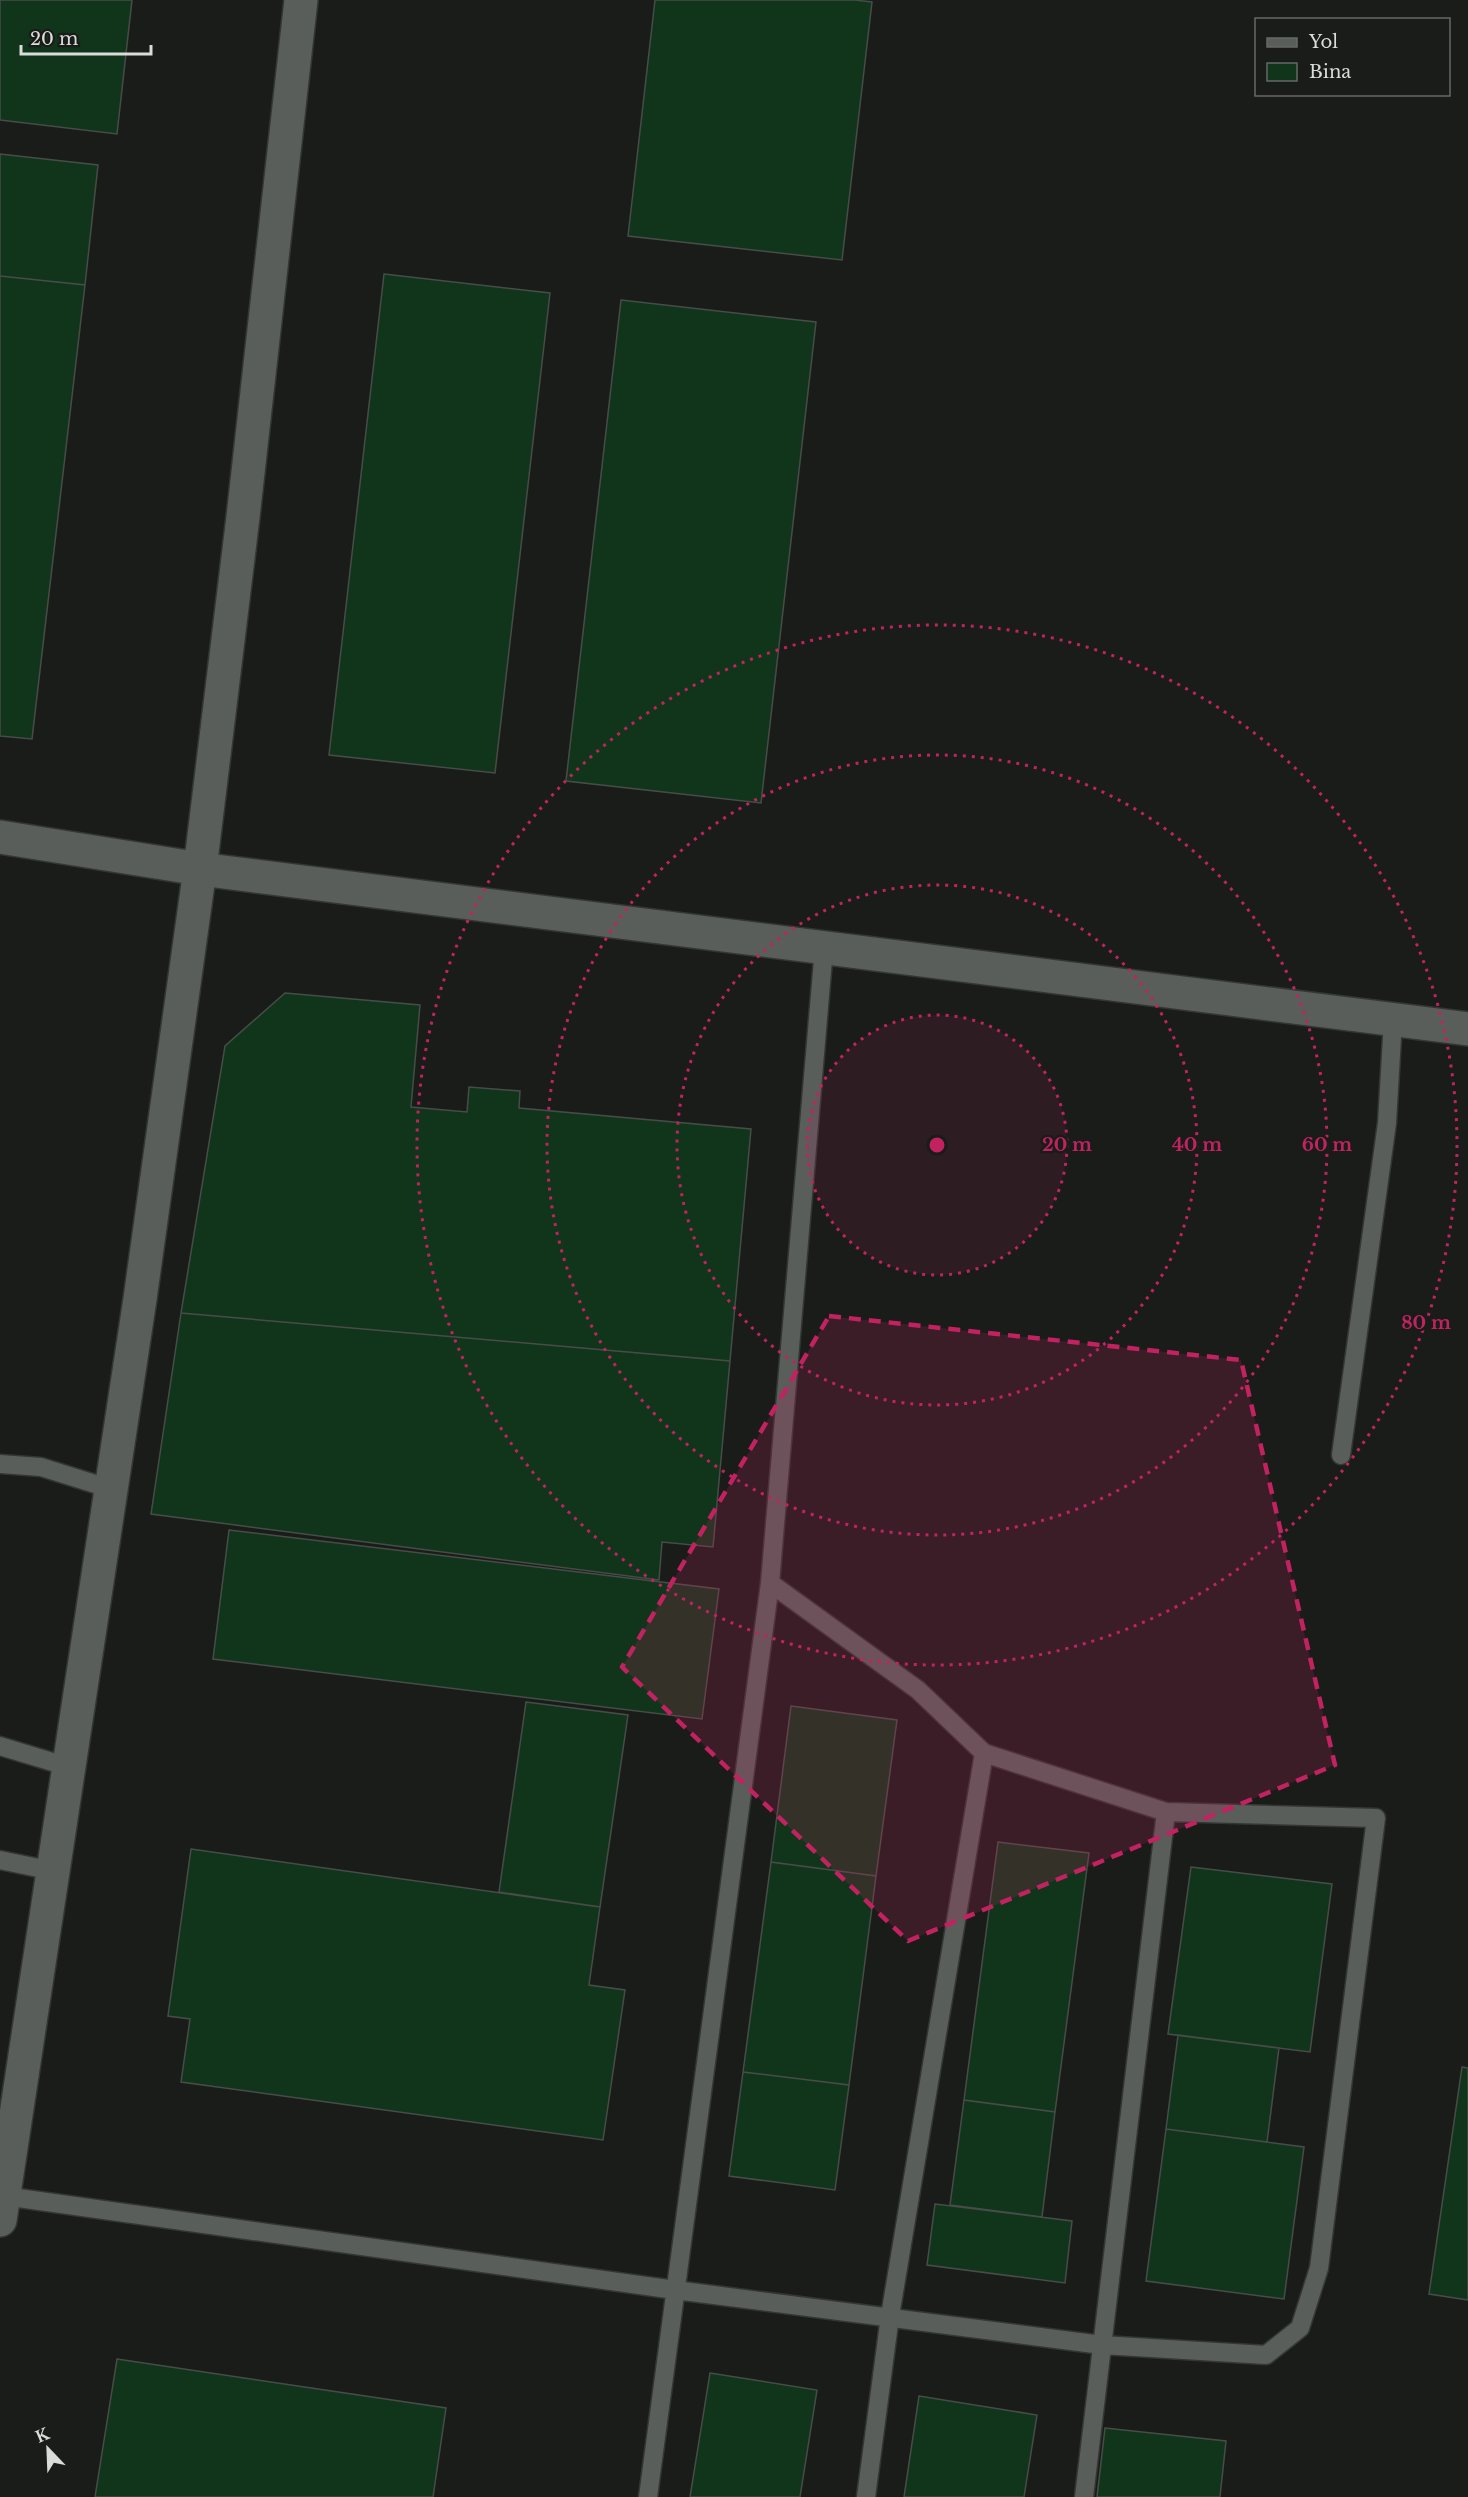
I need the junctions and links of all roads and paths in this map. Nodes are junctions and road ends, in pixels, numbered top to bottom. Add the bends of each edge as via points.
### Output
1 (301, 0) edge
2 (0, 837) edge
3 (200, 869) junction
4 (824, 948) junction
5 (1393, 1020) junction
6 (1468, 1029) edge
7 (1341, 1455) dead end
8 (0, 1464) edge
9 (111, 1489) junction
10 (770, 1583) junction
11 (0, 1746) edge
12 (984, 1753) junction
13 (69, 1767) junction
14 (1166, 1812) junction
15 (0, 1860) edge
16 (53, 1871) junction
17 (2, 2208) edge
18 (675, 2290) junction
19 (890, 2316) junction
20 (1101, 2345) junction
21 (648, 2497) edge
22 (866, 2497) edge
23 (1084, 2497) edge

1 - 3 street
2 - 3 street
3 - 4 street
3 - 9 street
4 - 5 street
4 - 10 lane
5 - 6 street
5 - 7 lane via 1387,1123
8 - 9 lane via 41,1467
9 - 13 street
10 - 12 lane via 918,1690
10 - 18 lane
11 - 13 lane
12 - 14 lane
12 - 19 lane
13 - 16 street
14 - 20 lane
14 - 20 lane via 1376,1818 1319,2268 1300,2328 1266,2355
15 - 16 lane
16 - 17 street
17 - 18 lane
18 - 19 lane
18 - 21 lane
19 - 20 lane
19 - 22 lane
20 - 23 lane

